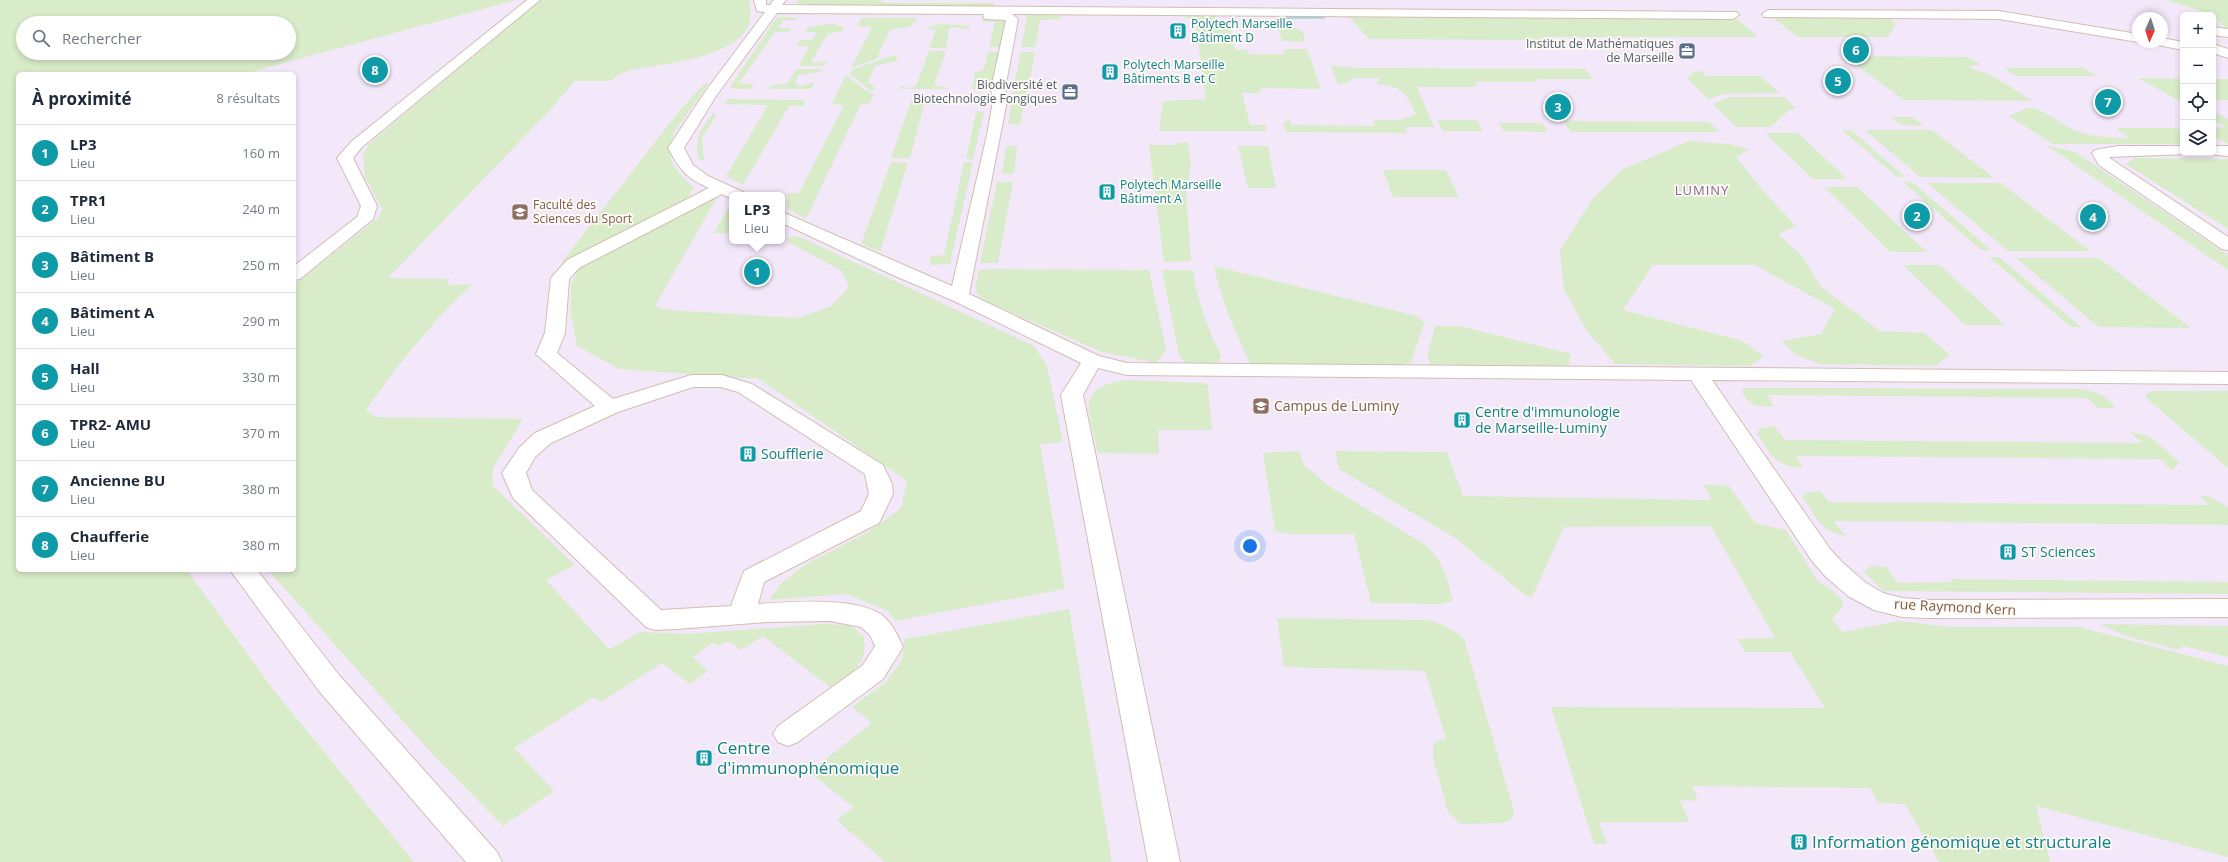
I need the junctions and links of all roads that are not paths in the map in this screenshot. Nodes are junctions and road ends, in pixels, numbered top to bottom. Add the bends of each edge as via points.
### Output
1 (534, 0) edge
2 (760, 0) edge
3 (774, 8) edge
4 (1011, 8) edge
5 (1768, 14) dead end
6 (1733, 15) dead end
7 (2216, 31) edge
8 (2228, 33) edge
9 (2132, 37) edge
10 (2168, 43) edge
11 (2216, 43) edge
12 (2228, 44) edge
13 (2180, 45) edge
14 (2216, 49) edge
15 (2228, 54) edge
16 (2180, 151) edge
17 (2216, 151) edge
18 (2228, 151) edge
19 (729, 192) edge
20 (785, 218) edge
21 (2228, 245) edge
22 (296, 273) edge
23 (959, 296) junction
24 (1092, 361) junction
25 (1698, 375) junction
26 (2228, 378) edge
27 (610, 407) junction
28 (246, 572) edge
29 (2228, 608) edge
30 (741, 616) junction
31 (788, 734) dead end
32 (486, 862) edge
33 (1164, 862) edge

1 - 22 street via 357,144 345,158 369,206 365,219
2 - 3 street via 761,8
3 - 4 street
3 - 19 street via 710,95 676,148 687,168 702,179
4 - 6 street via 1140,12
4 - 23 street via 1012,19 998,89 1000,101
5 - 9 street via 1999,15
7 - 8 street
10 - 13 street
11 - 12 street
14 - 15 street
16 - 21 street via 2100,153 2104,162
17 - 18 street
19 - 27 street via 573,264 560,278 555,333 546,354
20 - 23 street
23 - 24 street
24 - 25 street via 1127,370
24 - 33 street via 1072,395
25 - 26 street
25 - 29 street, rue Raymond Kern via 1821,555 1837,574 1857,590 1883,604 1940,609 2053,611
27 - 30 street via 544,438 528,453 514,472 521,493 655,620 680,621
27 - 30 street via 691,381 722,381 745,388 875,470 882,486 880,500 870,517 753,577
28 - 32 street via 329,683
30 - 31 street via 842,611 870,619 881,630 889,647 873,672

